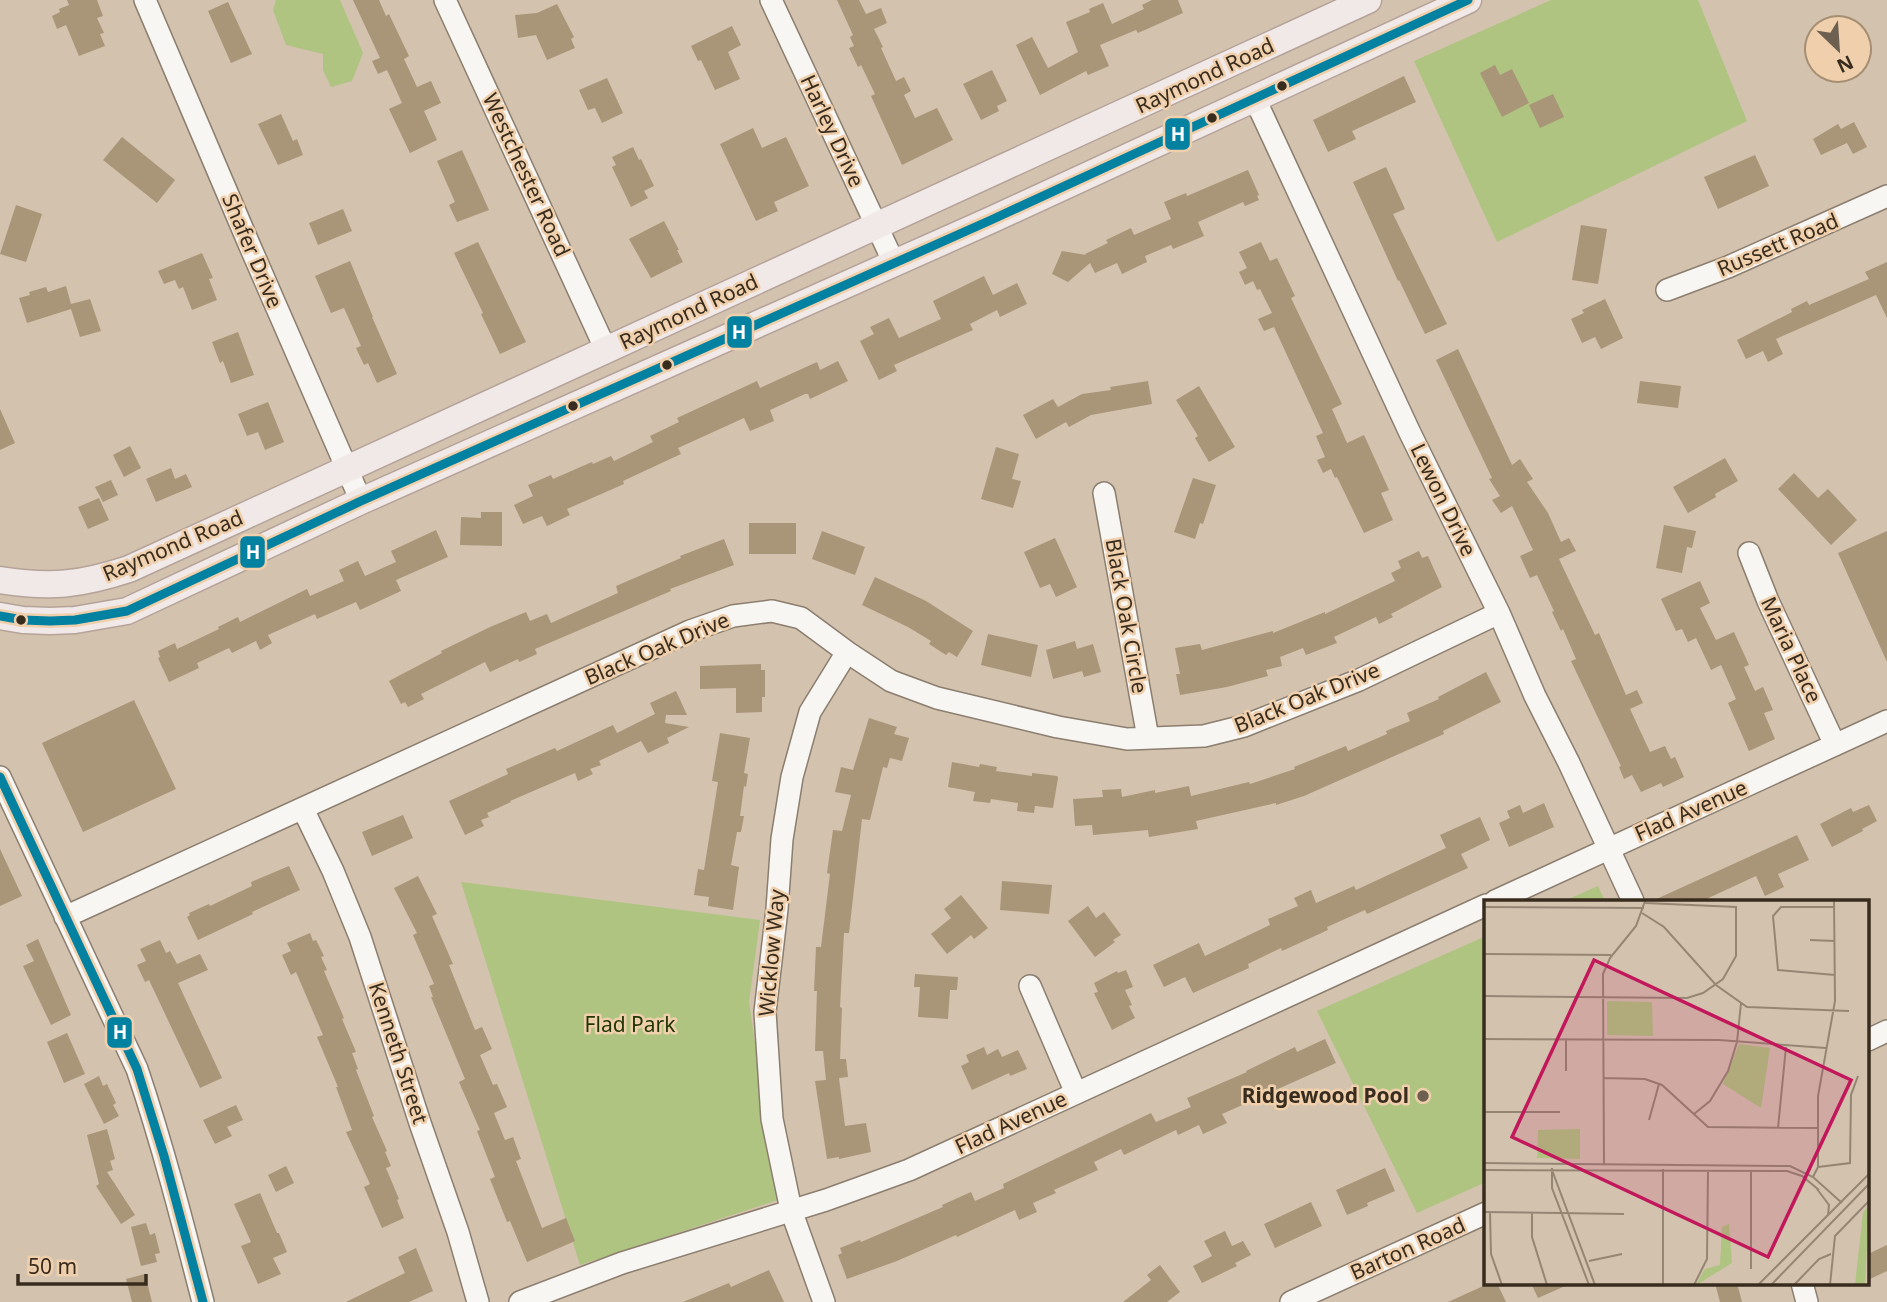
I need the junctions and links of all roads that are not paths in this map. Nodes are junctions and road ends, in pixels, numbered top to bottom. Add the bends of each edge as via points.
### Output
1 (145, 0) edge
2 (444, 0) edge
3 (771, 0) edge
4 (1368, 0) edge
5 (1468, 0) edge
6 (1255, 99) junction
7 (1887, 197) edge
8 (876, 227) junction
9 (894, 263) junction
10 (1667, 290) dead end
11 (606, 351) junction
12 (346, 467) junction
13 (1104, 493) dead end
14 (361, 501) junction
15 (1749, 553) dead end
16 (0, 580) edge
17 (1499, 613) junction
18 (0, 616) edge
19 (847, 652) junction
20 (1887, 721) edge
21 (1148, 738) junction
22 (1835, 745) junction
23 (0, 777) edge
24 (303, 809) junction
25 (1608, 849) junction
26 (1497, 900) edge
27 (1633, 900) edge
28 (1484, 906) edge
29 (65, 917) junction
30 (1030, 986) dead end
31 (1887, 1031) edge
32 (1870, 1039) edge
33 (1076, 1093) junction
34 (791, 1210) junction
35 (1484, 1214) edge
36 (1802, 1284) edge
37 (203, 1302) edge
38 (478, 1302) edge
39 (520, 1302) edge
40 (824, 1302) edge
41 (1291, 1302) edge
42 (1807, 1302) edge

1 - 12 street, Shafer Drive
2 - 11 street, Westchester Road
3 - 8 street, Harley Drive
4 - 8 main road, Raymond Road
5 - 6 main road, Raymond Road
6 - 9 main road, Raymond Road
6 - 17 street, Lewon Drive
7 - 10 street, Russett Road
8 - 9 street, Harley Drive
8 - 11 main road, Raymond Road
9 - 14 main road, Raymond Road
11 - 12 main road, Raymond Road
12 - 14 street, Shafer Drive
12 - 16 main road, Raymond Road via 99,579 45,585
13 - 21 street, Black Oak Circle
14 - 18 main road, Raymond Road via 127,611 50,621
15 - 22 street, Maria Place
17 - 21 street, Black Oak Drive via 1359,680 1244,726 1204,736
17 - 25 street, Lewon Drive
19 - 21 street, Black Oak Drive via 891,681 937,698 1058,727 1127,739
19 - 24 street, Black Oak Drive via 801,618 772,611 733,616 690,631
19 - 34 street, Wicklow Way via 810,712 792,777 782,839 765,1012 772,1119
20 - 22 street, Flad Avenue
22 - 25 street, Flad Avenue
23 - 29 street
24 - 29 street, Black Oak Drive
24 - 38 street, Kenneth Street via 360,936
25 - 26 street, Flad Avenue
25 - 27 street, Lewon Drive
28 - 33 street, Flad Avenue
29 - 37 street via 136,1069
30 - 33 street
31 - 32 street
33 - 34 street, Flad Avenue via 909,1170
34 - 39 street, Flad Avenue via 622,1263
34 - 40 street, Wicklow Way
35 - 41 street, Barton Road
36 - 42 street

